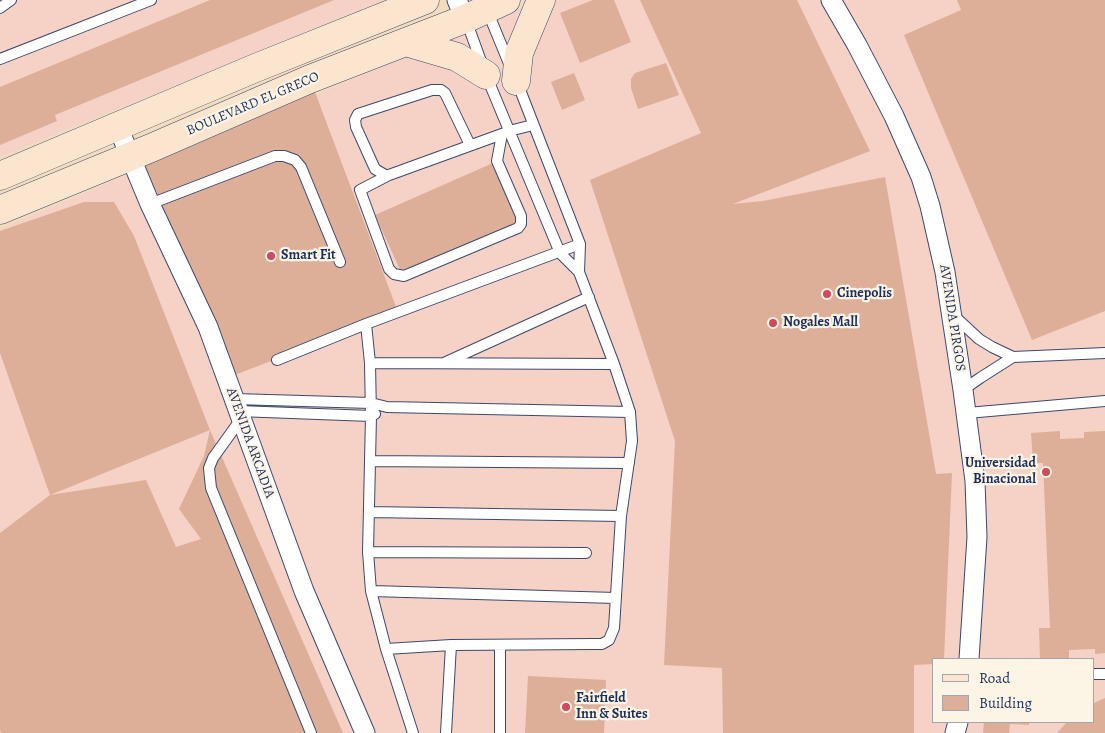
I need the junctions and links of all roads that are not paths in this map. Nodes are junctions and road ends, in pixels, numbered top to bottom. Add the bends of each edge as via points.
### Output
1 (11, 0) edge
2 (151, 0) edge
3 (425, 0) edge
4 (541, 0) edge
5 (831, 0) edge
6 (480, 6) edge
7 (0, 8) edge
8 (406, 42) junction
9 (0, 59) edge
10 (486, 75) junction
11 (516, 81) junction
12 (533, 125) junction
13 (118, 127) junction
14 (505, 132) junction
15 (470, 145) junction
16 (130, 157) junction
17 (389, 175) junction
18 (0, 176) edge
19 (150, 204) junction
20 (0, 210) edge
21 (580, 244) junction
22 (560, 253) junction
23 (340, 262) dead end
24 (579, 272) junction
25 (589, 297) junction
26 (952, 314) junction
27 (366, 324) junction
28 (1105, 353) edge
29 (1013, 357) junction
30 (277, 360) dead end
31 (370, 363) junction
32 (442, 363) junction
33 (614, 364) junction
34 (964, 390) junction
35 (1105, 401) edge
36 (371, 403) junction
37 (387, 407) junction
38 (238, 409) junction
39 (630, 412) junction
40 (966, 413) junction
41 (371, 416) junction
42 (370, 461) junction
43 (629, 463) junction
44 (369, 512) junction
45 (621, 516) junction
46 (368, 552) junction
47 (586, 553) dead end
48 (371, 591) junction
49 (616, 598) junction
50 (452, 645) junction
51 (500, 645) junction
52 (386, 649) junction
53 (969, 658) edge
54 (310, 733) edge
55 (365, 733) edge
56 (413, 733) edge
57 (446, 733) edge
58 (500, 733) edge

1 - 7 lane
2 - 9 lane
3 - 13 main road
4 - 11 main road via 521,46
5 - 26 street, AVENIDA PIRGOS via 890,108 920,177 932,215
6 - 8 main road, BOULEVARD EL GRECO
6 - 10 lane
6 - 11 lane
8 - 10 main road via 458,57
8 - 16 main road, BOULEVARD EL GRECO via 310,79
10 - 14 lane
11 - 12 lane
12 - 14 lane
12 - 21 lane
13 - 16 street, AVENIDA ARCADIA
13 - 18 main road
14 - 15 lane
14 - 17 lane via 497,161 521,216 521,224 404,276 389,269 360,190
14 - 22 lane
15 - 17 lane
15 - 17 lane via 441,90 358,114 356,127 375,169
16 - 19 street, AVENIDA ARCADIA
16 - 20 main road, BOULEVARD EL GRECO
19 - 23 lane via 275,156 284,156 301,167
19 - 38 street, AVENIDA ARCADIA via 208,327
21 - 22 lane
21 - 24 lane
22 - 24 lane
22 - 27 lane
24 - 25 lane
25 - 32 lane
25 - 33 lane
26 - 29 lane via 979,339
26 - 34 street, AVENIDA PIRGOS
27 - 30 lane
27 - 31 lane
28 - 29 lane
29 - 34 lane
31 - 32 lane
31 - 36 lane
32 - 33 lane
33 - 39 lane
34 - 40 street, AVENIDA PIRGOS
35 - 40 lane
36 - 37 lane
36 - 38 lane
36 - 41 lane
37 - 39 lane
37 - 41 lane
38 - 41 lane
38 - 54 lane via 209,468 210,488
38 - 55 street, AVENIDA ARCADIA via 304,592
39 - 43 lane via 632,441
40 - 53 street, AVENIDA PIRGOS via 975,482 977,537
41 - 42 lane
42 - 43 lane
42 - 44 lane
43 - 45 lane
44 - 45 lane
44 - 46 lane
45 - 49 lane
46 - 47 lane
46 - 48 lane
48 - 49 lane
48 - 52 lane
49 - 51 lane via 614,628 606,642
50 - 51 lane
50 - 52 lane
50 - 57 lane
51 - 58 lane
52 - 56 lane

